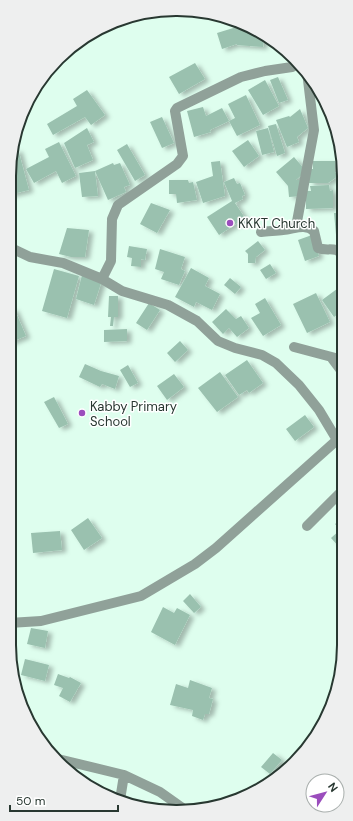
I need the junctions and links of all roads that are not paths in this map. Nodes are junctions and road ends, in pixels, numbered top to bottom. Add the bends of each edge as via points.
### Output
1 (293, 66) edge
2 (309, 85) edge
3 (296, 227) junction
4 (261, 232) dead end
5 (16, 250) edge
6 (337, 250) edge
7 (102, 279) junction
8 (294, 347) dead end
9 (331, 357) junction
10 (337, 358) edge
11 (337, 365) edge
12 (337, 432) edge
13 (337, 439) edge
14 (337, 496) edge
15 (307, 526) dead end
16 (16, 623) edge
17 (66, 761) edge
18 (124, 775) junction
19 (121, 795) edge
20 (178, 805) edge

1 - 7 street via 241,77 177,108 183,156 177,164 118,205 112,219 111,261
2 - 3 street via 314,130
3 - 4 street
3 - 6 street via 309,227 314,231 318,248
5 - 7 street via 30,257 63,263
7 - 12 street via 122,291 152,299 184,313 197,321 218,341 276,362 299,385
8 - 9 street
9 - 10 street
9 - 11 street
13 - 16 street via 200,560 140,596 41,621
14 - 15 street
17 - 18 street
18 - 19 street
18 - 20 street via 160,792

